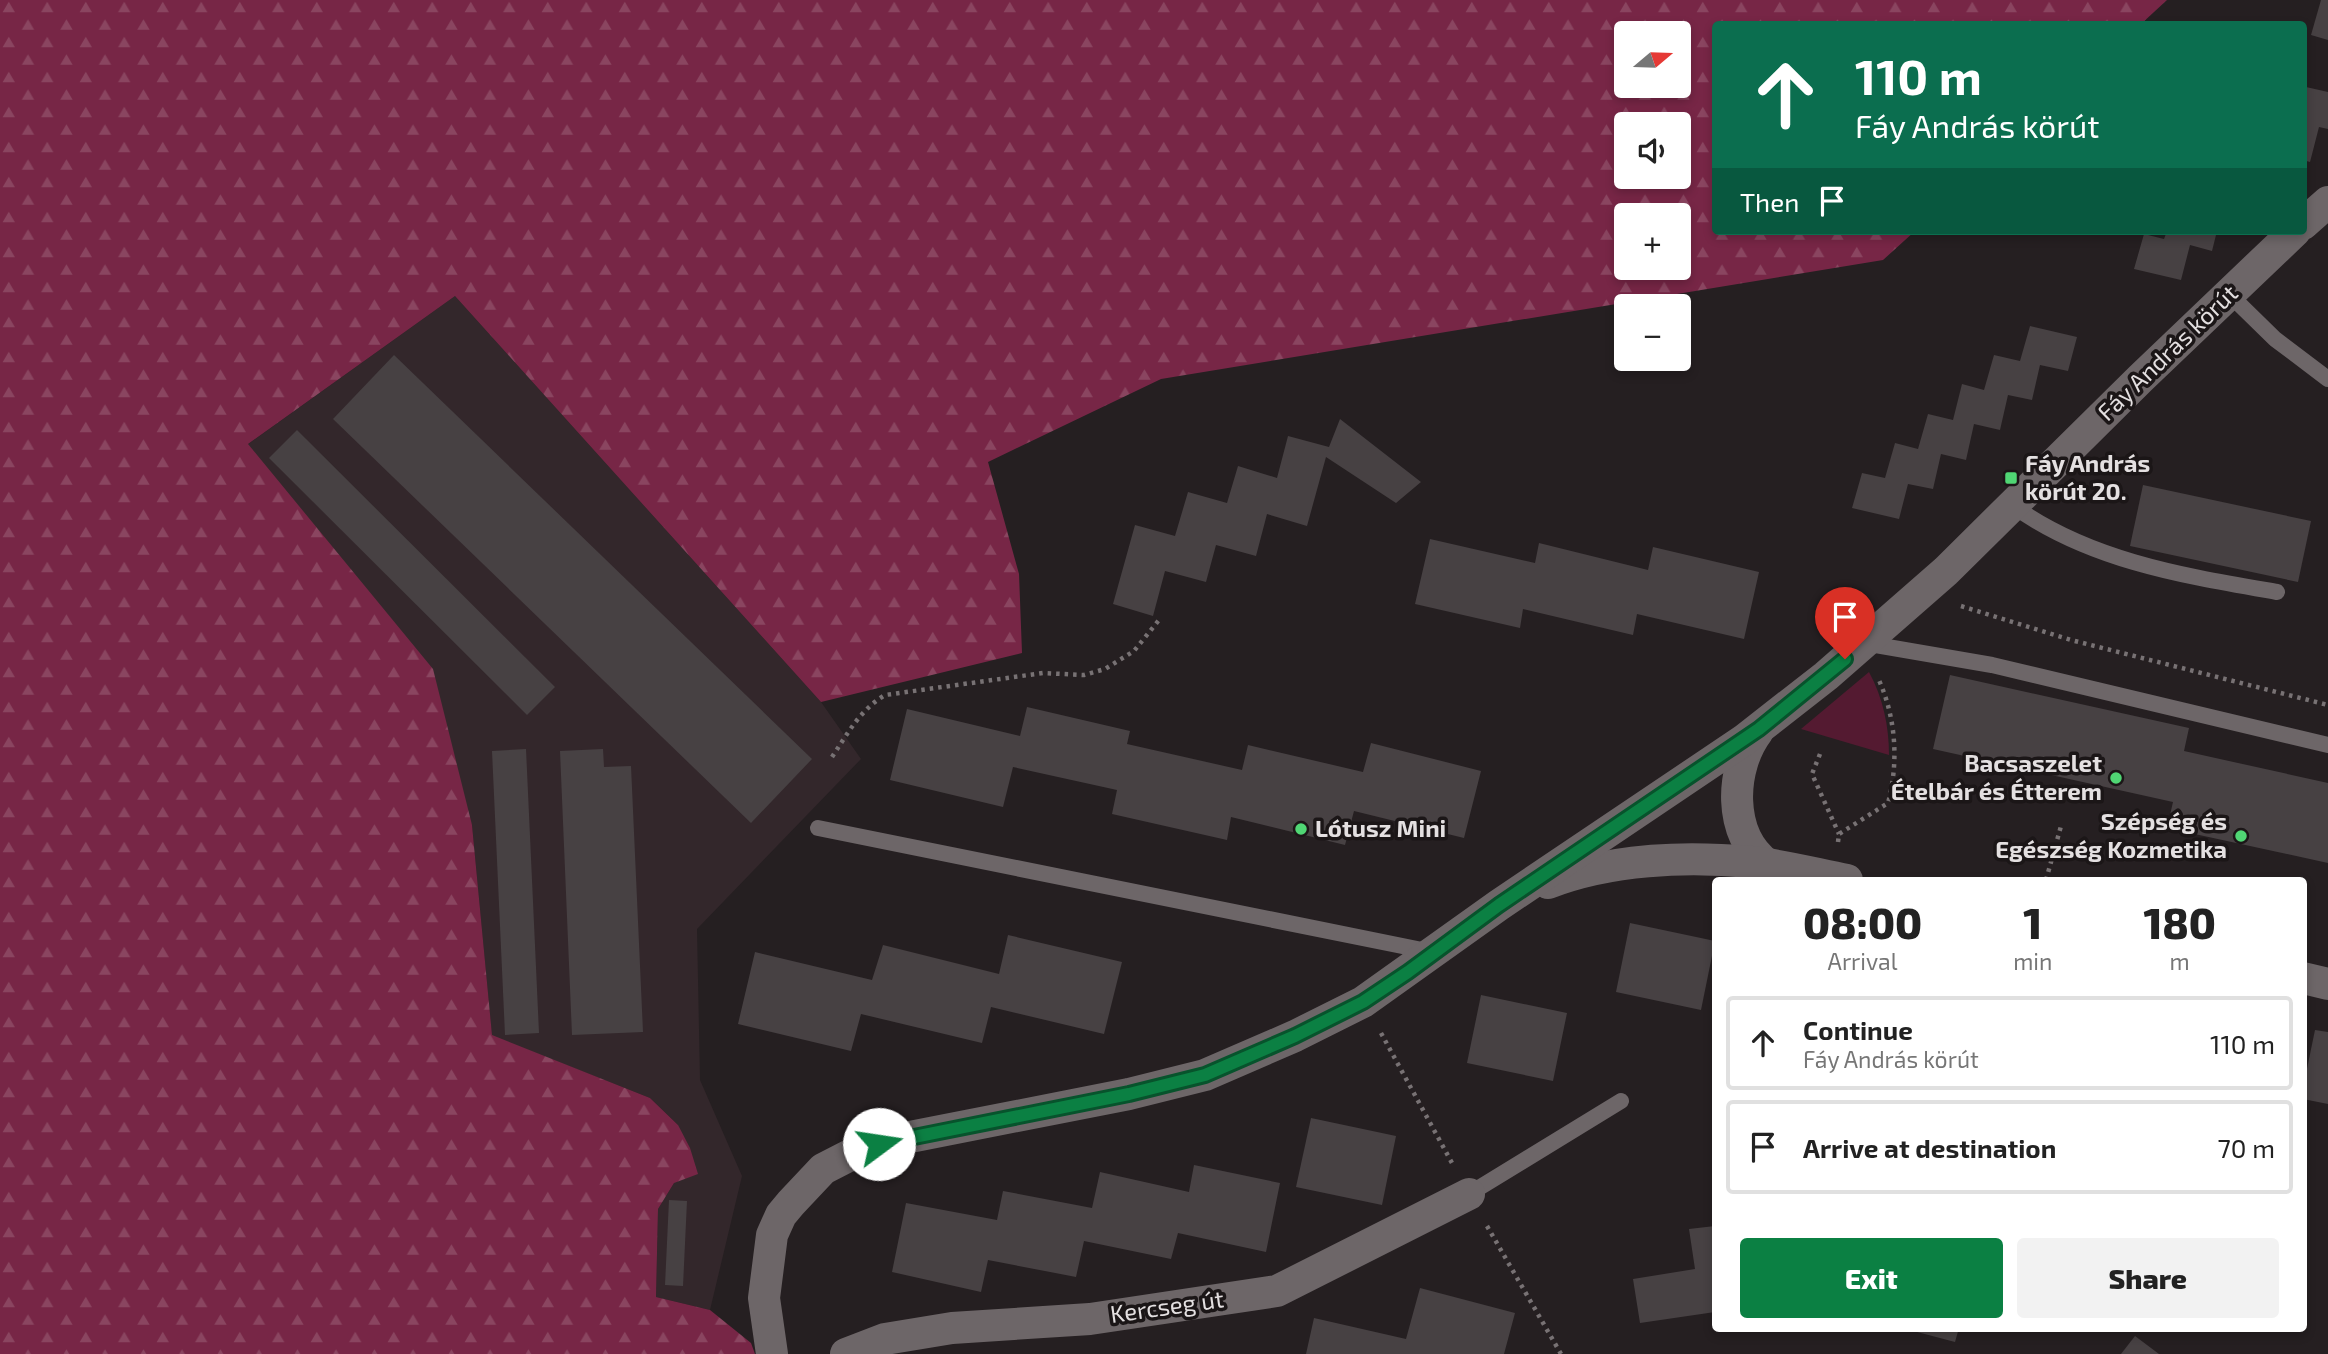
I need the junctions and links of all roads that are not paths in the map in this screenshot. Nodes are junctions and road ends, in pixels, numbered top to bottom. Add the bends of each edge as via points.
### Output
1 (2328, 202) edge
2 (2307, 220) edge
3 (2291, 235) edge
4 (2229, 294) junction
5 (2328, 379) edge
6 (2012, 505) junction
7 (2277, 592) dead end
8 (1869, 658) junction
9 (1759, 729) junction
10 (2328, 745) edge
11 (818, 828) dead end
12 (1768, 865) junction
13 (1829, 877) edge
14 (1499, 905) junction
15 (1434, 953) junction
16 (2307, 979) edge
17 (2328, 984) edge
18 (1621, 1101) dead end
19 (1469, 1194) joint
20 (772, 1354) edge
21 (846, 1354) edge

1 - 2 street
3 - 4 street, Fáy András körút
4 - 5 lane via 2276,339
4 - 6 street, Fáy András körút
6 - 7 lane via 2072,541 2173,574
6 - 8 street, Fáy András körút via 1920,593
8 - 9 street, Fáy András körút
8 - 10 lane via 1992,665
9 - 12 street via 1741,761 1738,806 1747,842
9 - 14 street, Fáy András körút
11 - 15 lane
12 - 13 street
12 - 14 street via 1685,860 1628,864 1563,877
14 - 15 street
15 - 20 street via 1363,1002 1205,1075 905,1138 860,1150 823,1169 786,1209 772,1235 764,1298
16 - 17 street
18 - 19 lane
19 - 21 street, Kercseg út via 1277,1292 1090,1318 952,1328 885,1339

